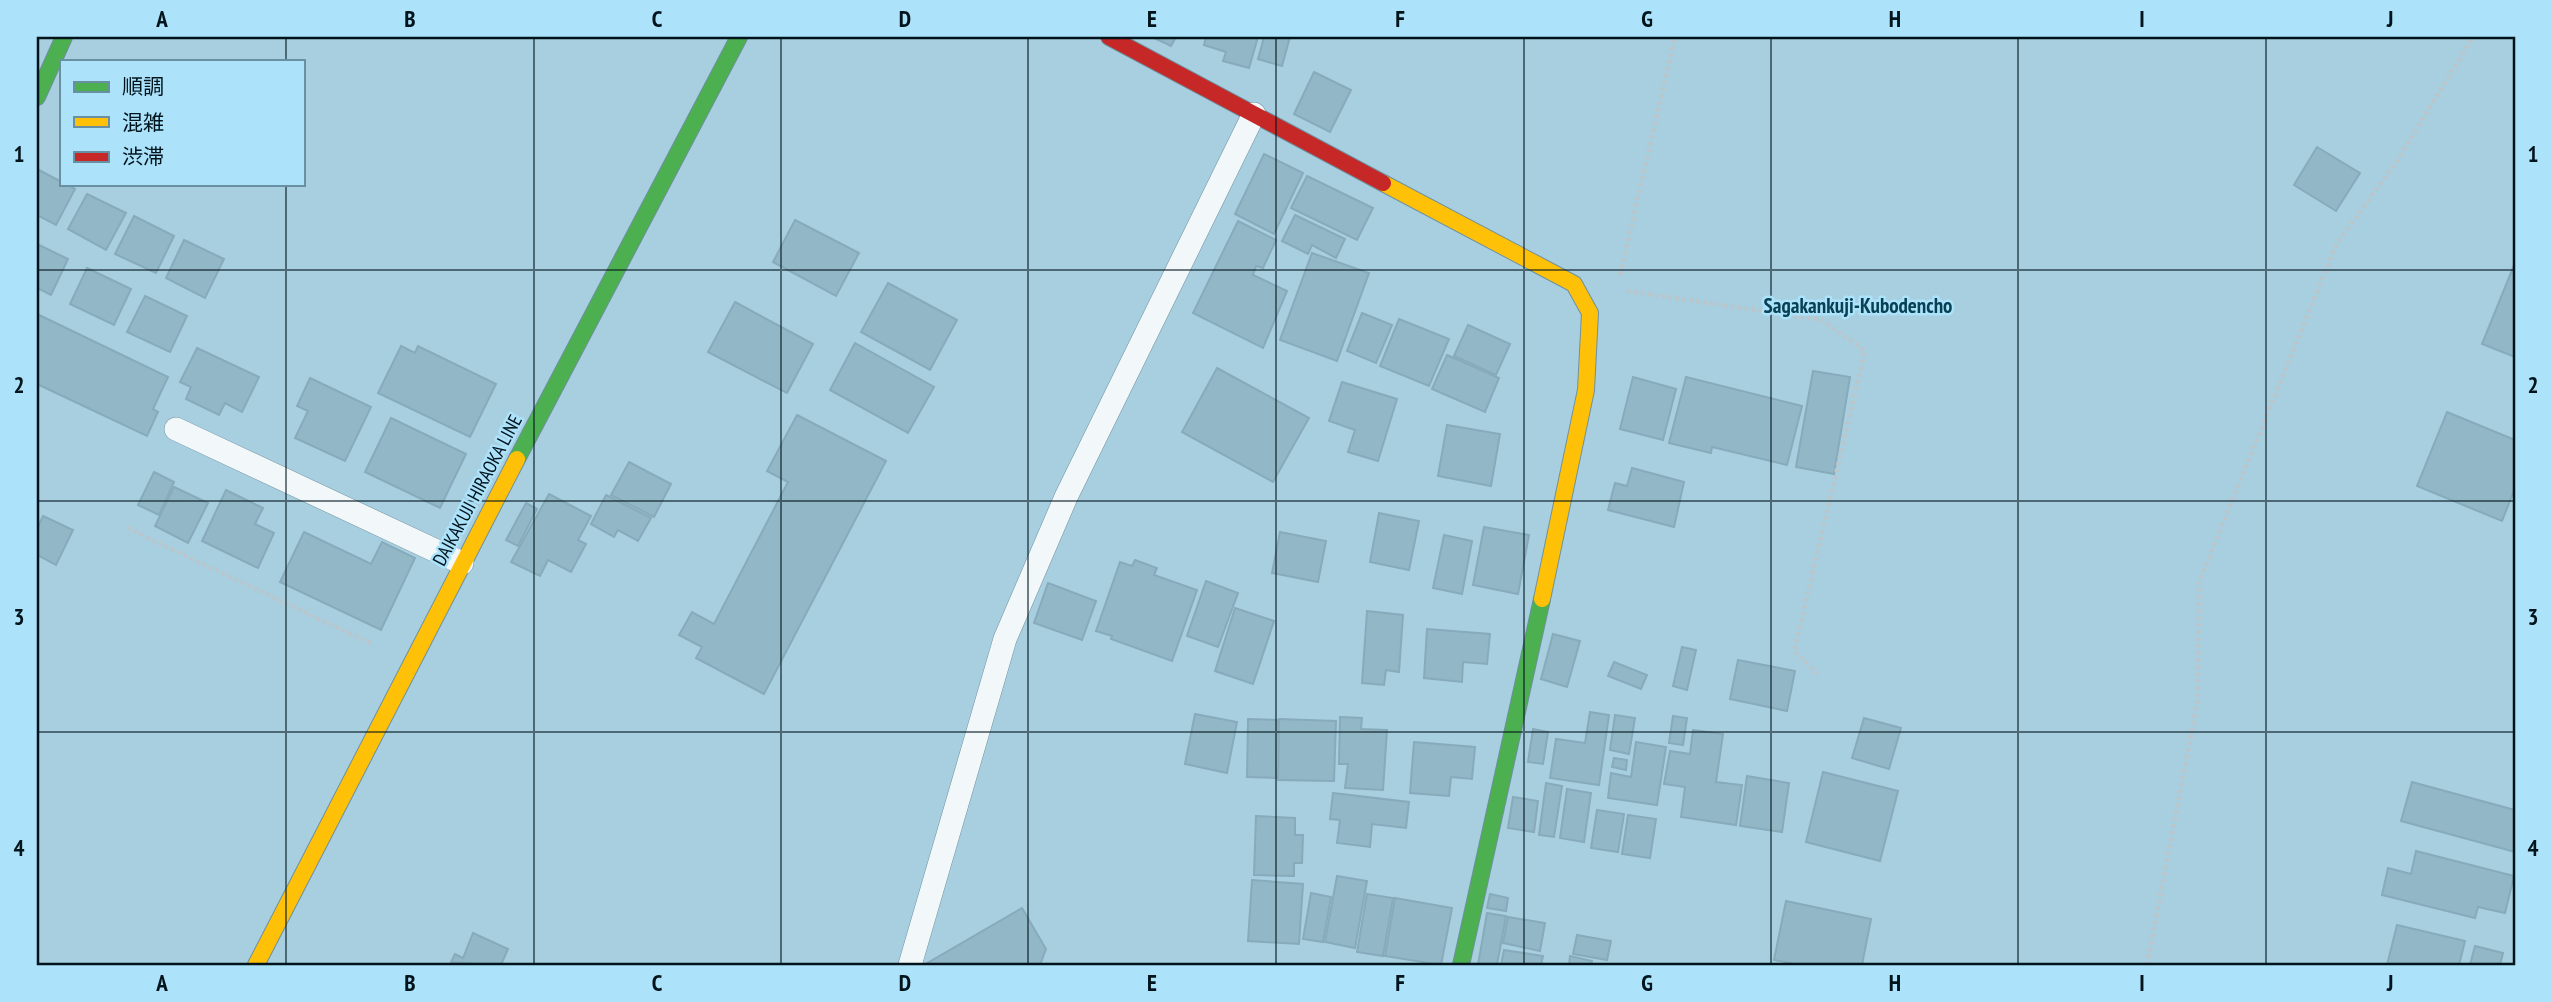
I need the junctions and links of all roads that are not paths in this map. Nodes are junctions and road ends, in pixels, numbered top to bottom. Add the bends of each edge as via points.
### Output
1 (64, 37) edge
2 (738, 37) edge
3 (1109, 37) edge
4 (37, 97) edge
5 (1254, 114) junction
6 (176, 429) dead end
7 (463, 563) junction
8 (256, 965) edge
9 (910, 965) edge
10 (1461, 965) edge

1 - 4 street
2 - 7 street, DAIKAKUJI HIRAOKA LINE
3 - 5 street
5 - 9 lane via 1066,497 1005,639
5 - 10 street via 1574,284 1590,313 1586,390 1567,487
6 - 7 lane
7 - 8 street, DAIKAKUJI HIRAOKA LINE

